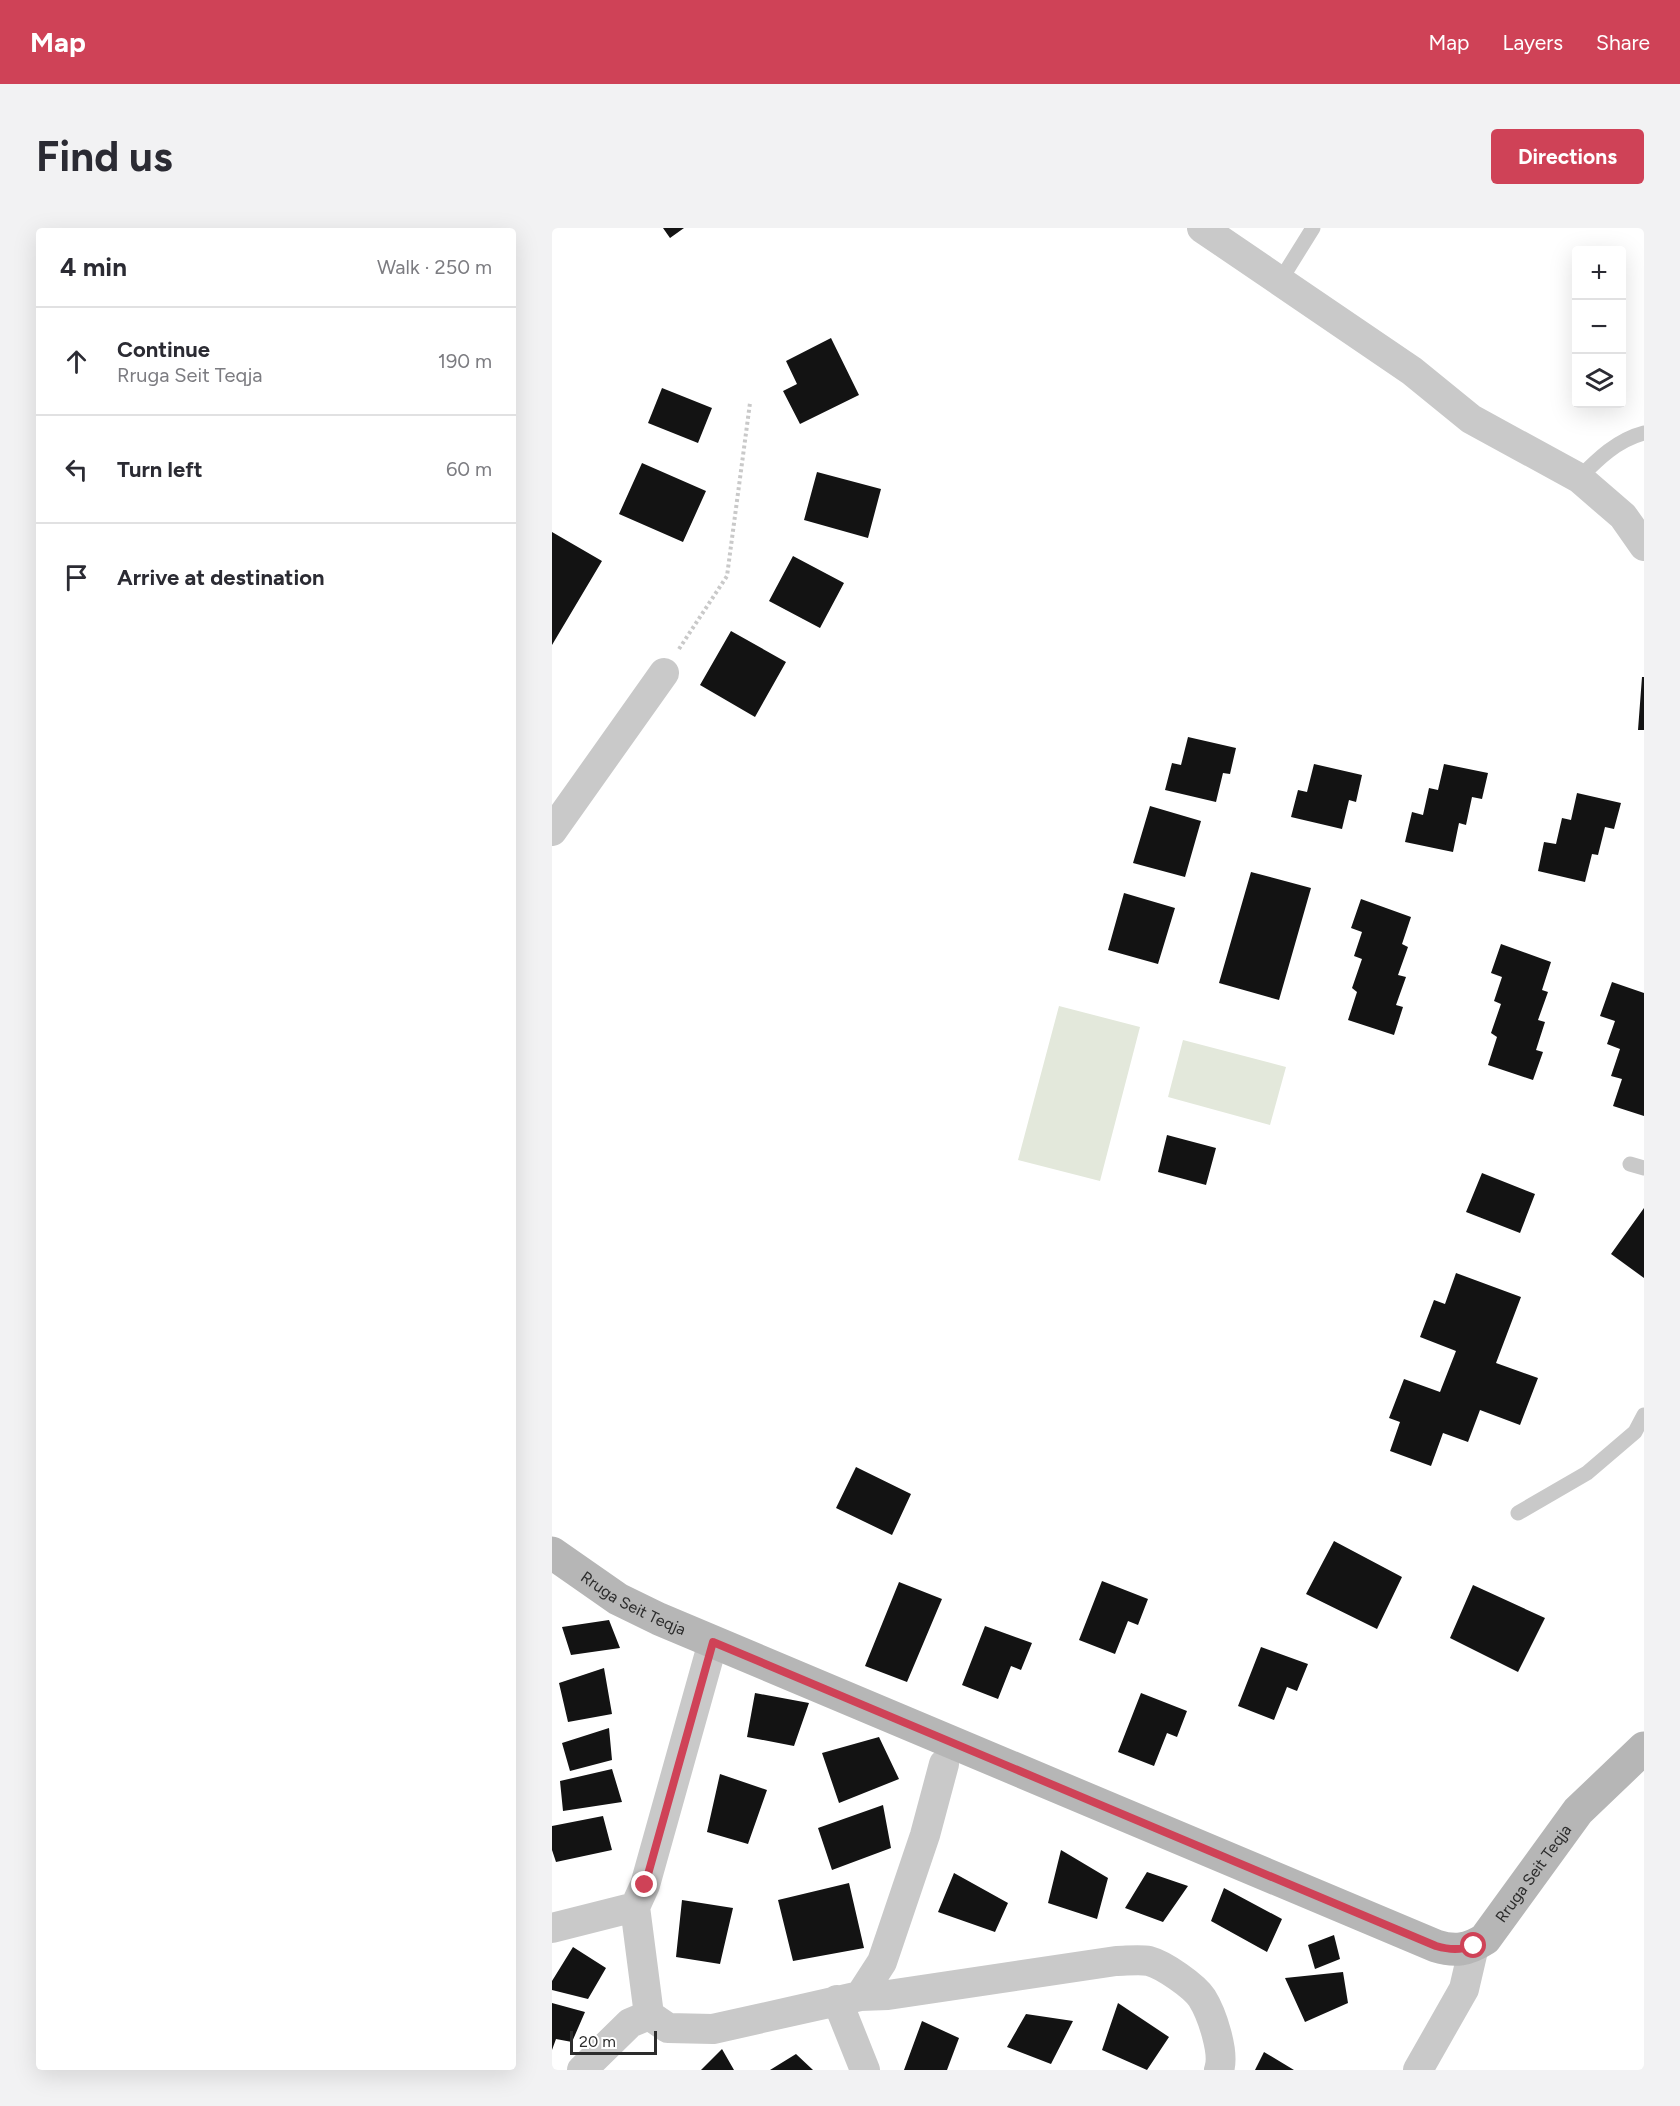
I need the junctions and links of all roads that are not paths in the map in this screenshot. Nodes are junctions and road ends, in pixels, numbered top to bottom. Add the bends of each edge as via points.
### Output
1 (1202, 228) edge
2 (1313, 228) edge
3 (1280, 281) junction
4 (1644, 433) edge
5 (1579, 478) junction
6 (1644, 546) edge
7 (664, 673) road end
8 (552, 831) edge
9 (1644, 1414) edge
10 (1518, 1513) dead end
11 (552, 1553) edge
12 (713, 1642) junction
13 (1644, 1748) edge
14 (944, 1764) dead end
15 (634, 1907) junction
16 (552, 1928) edge
17 (1474, 1946) junction
18 (849, 1998) junction
19 (649, 2015) junction
20 (582, 2070) edge
21 (865, 2070) edge
22 (1219, 2070) edge
23 (1418, 2070) edge

1 - 3 street
2 - 3 lane
3 - 5 street via 1412,371 1471,419
4 - 5 lane via 1605,452
5 - 6 street via 1623,516
7 - 8 street
9 - 10 lane via 1635,1432 1587,1473
11 - 12 main road, Rruga Seit Teqja via 618,1599
12 - 15 street via 645,1885
12 - 17 main road, Rruga Seit Teqja via 1436,1946 1449,1950
13 - 17 main road, Rruga Seit Teqja via 1578,1811 1485,1939
14 - 18 street via 925,1835 882,1962
15 - 16 street
15 - 19 street
17 - 23 street via 1464,1989
18 - 19 street via 713,2029 668,2028
18 - 21 street
18 - 22 street via 1116,1961 1149,1961 1178,1976 1202,1997 1217,2032
19 - 20 street via 630,2023

